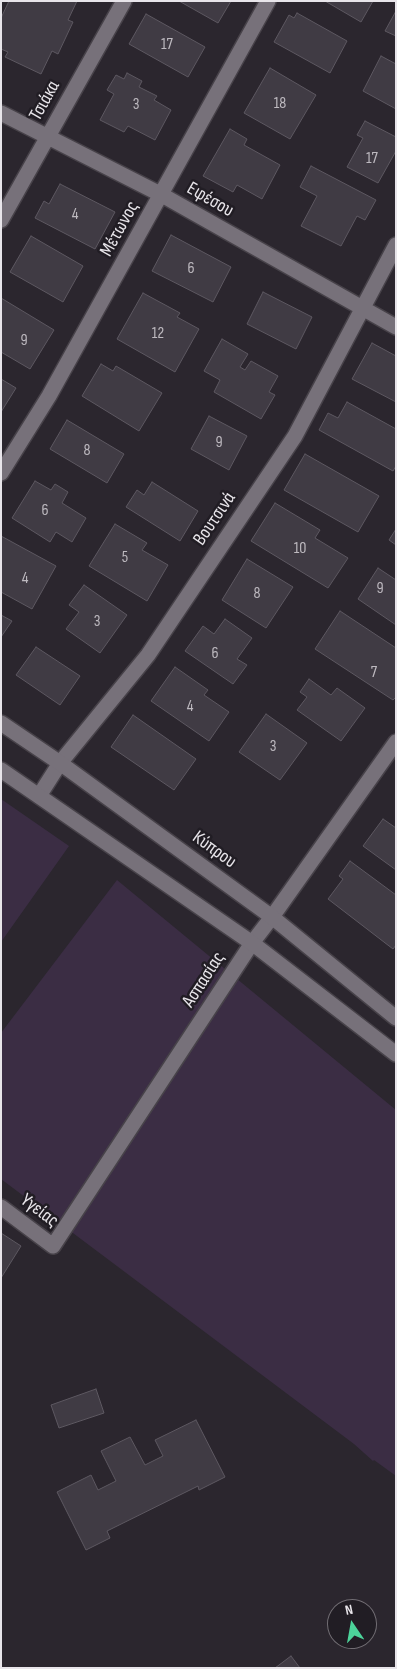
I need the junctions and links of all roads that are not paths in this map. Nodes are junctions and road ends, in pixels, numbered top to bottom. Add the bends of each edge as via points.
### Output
1 (124, 1) edge
2 (268, 1) edge
3 (1, 113) edge
4 (48, 137) junction
5 (162, 195) junction
6 (1, 220) edge
7 (396, 245) edge
8 (361, 308) junction
9 (396, 327) edge
10 (1, 473) edge
11 (1, 723) edge
12 (396, 742) edge
13 (60, 763) junction
14 (1, 770) edge
15 (39, 796) junction
16 (272, 917) junction
17 (252, 943) junction
18 (396, 1018) edge
19 (396, 1054) edge
20 (1, 1207) edge
21 (53, 1246) joint

1 - 4 street, Τσιάκα
2 - 5 street, Μέτωνος
3 - 4 street, Εφέσου
4 - 5 street, Εφέσου
4 - 6 street, Τσιάκα
5 - 8 street, Εφέσου
5 - 10 street, Μέτωνος via 49,396
7 - 8 street, Βουτσινά
8 - 9 street, Εφέσου
8 - 13 street, Βουτσινά via 295,436 148,655
11 - 13 street, Κύπρου
12 - 16 street, Ασπασίας
13 - 15 street, Βουτσινά
13 - 16 street, Κύπρου
14 - 15 street
15 - 17 street
16 - 17 street, Ασπασίας
16 - 18 street, Κύπρου
17 - 19 street
17 - 21 street, Ασπασίας
20 - 21 street, Υγείας

